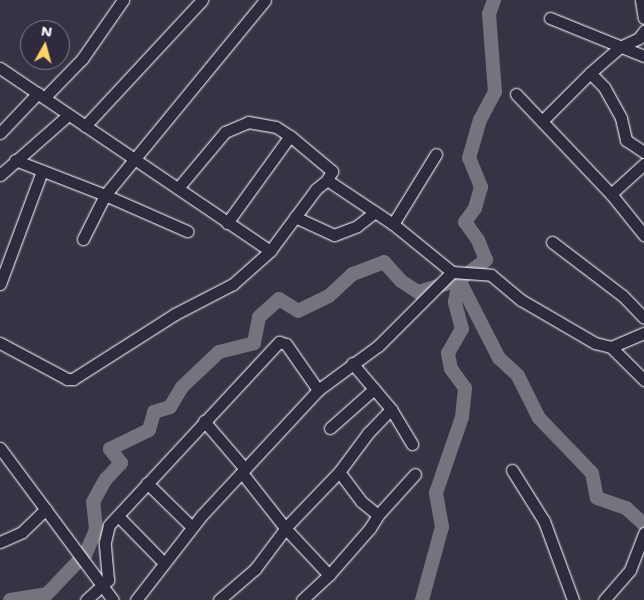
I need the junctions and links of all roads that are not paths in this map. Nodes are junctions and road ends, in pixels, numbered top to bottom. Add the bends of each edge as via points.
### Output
1 (122, 0) edge
2 (202, 0) edge
3 (265, 0) edge
4 (641, 0) edge
5 (550, 18) dead end
6 (644, 18) edge
7 (644, 31) edge
8 (620, 47) junction
9 (644, 56) edge
10 (0, 68) edge
11 (590, 73) junction
12 (516, 94) dead end
13 (42, 95) junction
14 (68, 115) junction
15 (542, 121) junction
16 (85, 126) junction
17 (0, 133) edge
18 (290, 136) junction
19 (644, 152) edge
20 (436, 154) dead end
21 (136, 157) junction
22 (15, 160) junction
23 (644, 164) edge
24 (42, 171) junction
25 (1, 173) edge
26 (327, 180) junction
27 (178, 188) junction
28 (611, 194) junction
29 (105, 195) junction
30 (375, 212) junction
31 (295, 217) junction
32 (227, 223) junction
33 (393, 224) junction
34 (187, 231) dead end
35 (644, 235) edge
36 (82, 239) dead end
37 (552, 242) dead end
38 (270, 251) junction
39 (452, 272) junction
40 (0, 284) edge
41 (644, 318) edge
42 (644, 333) edge
43 (0, 343) edge
44 (611, 347) junction
45 (352, 362) junction
46 (644, 380) edge
47 (374, 389) junction
48 (318, 390) junction
49 (391, 409) junction
50 (204, 421) junction
51 (330, 428) dead end
52 (412, 444) dead end
53 (0, 448) edge
54 (512, 470) dead end
55 (244, 471) junction
56 (339, 472) junction
57 (415, 474) dead end
58 (147, 483) junction
59 (46, 509) junction
60 (378, 514) junction
61 (118, 516) junction
62 (192, 527) junction
63 (286, 529) junction
64 (644, 533) edge
65 (0, 542) edge
66 (163, 562) junction
67 (329, 575) junction
68 (102, 585) junction
69 (86, 600) edge
70 (113, 600) edge
71 (136, 600) edge
72 (219, 600) edge
73 (302, 600) edge
74 (573, 600) edge
75 (604, 600) edge

1 - 13 street via 82,59
2 - 16 street
3 - 21 street
4 - 6 street
5 - 8 street
7 - 8 street via 639,38
8 - 9 street
8 - 11 street
10 - 13 street
11 - 15 street
11 - 19 street via 604,86 621,118 626,140
12 - 15 street
13 - 14 street
13 - 17 street
14 - 16 street
14 - 22 street
15 - 28 street
16 - 21 street
18 - 26 street via 332,171
18 - 27 street via 264,123 238,124 225,132
18 - 32 street
20 - 33 street
21 - 27 street
21 - 29 street
22 - 24 street
22 - 25 street
23 - 28 street
24 - 29 street
24 - 40 street
26 - 30 street
26 - 31 street
27 - 32 street
28 - 35 street
29 - 34 street
29 - 36 street
30 - 31 street via 357,226 334,234
30 - 33 street
31 - 38 street
32 - 38 street
33 - 39 street
37 - 41 street via 623,296
38 - 43 street via 233,284 175,314 73,379 67,379
39 - 44 street via 490,275 521,300 595,343
39 - 45 street via 378,346
42 - 44 street
44 - 46 street
45 - 47 street
45 - 48 street
47 - 49 street
47 - 51 street
48 - 50 street via 286,344 279,342
48 - 55 street
49 - 52 street
49 - 56 street
50 - 55 street
50 - 58 street
53 - 59 street
54 - 74 street via 544,521
55 - 62 street
55 - 63 street
56 - 60 street via 361,501
56 - 63 street
57 - 60 street
58 - 61 street
58 - 62 street
59 - 65 street via 22,532
59 - 68 street
60 - 67 street via 370,528
61 - 66 street
61 - 68 street via 106,534 109,578
62 - 66 street
63 - 67 street
63 - 72 street via 255,569
64 - 75 street via 630,570
66 - 71 street
67 - 73 street
68 - 69 street
68 - 70 street

